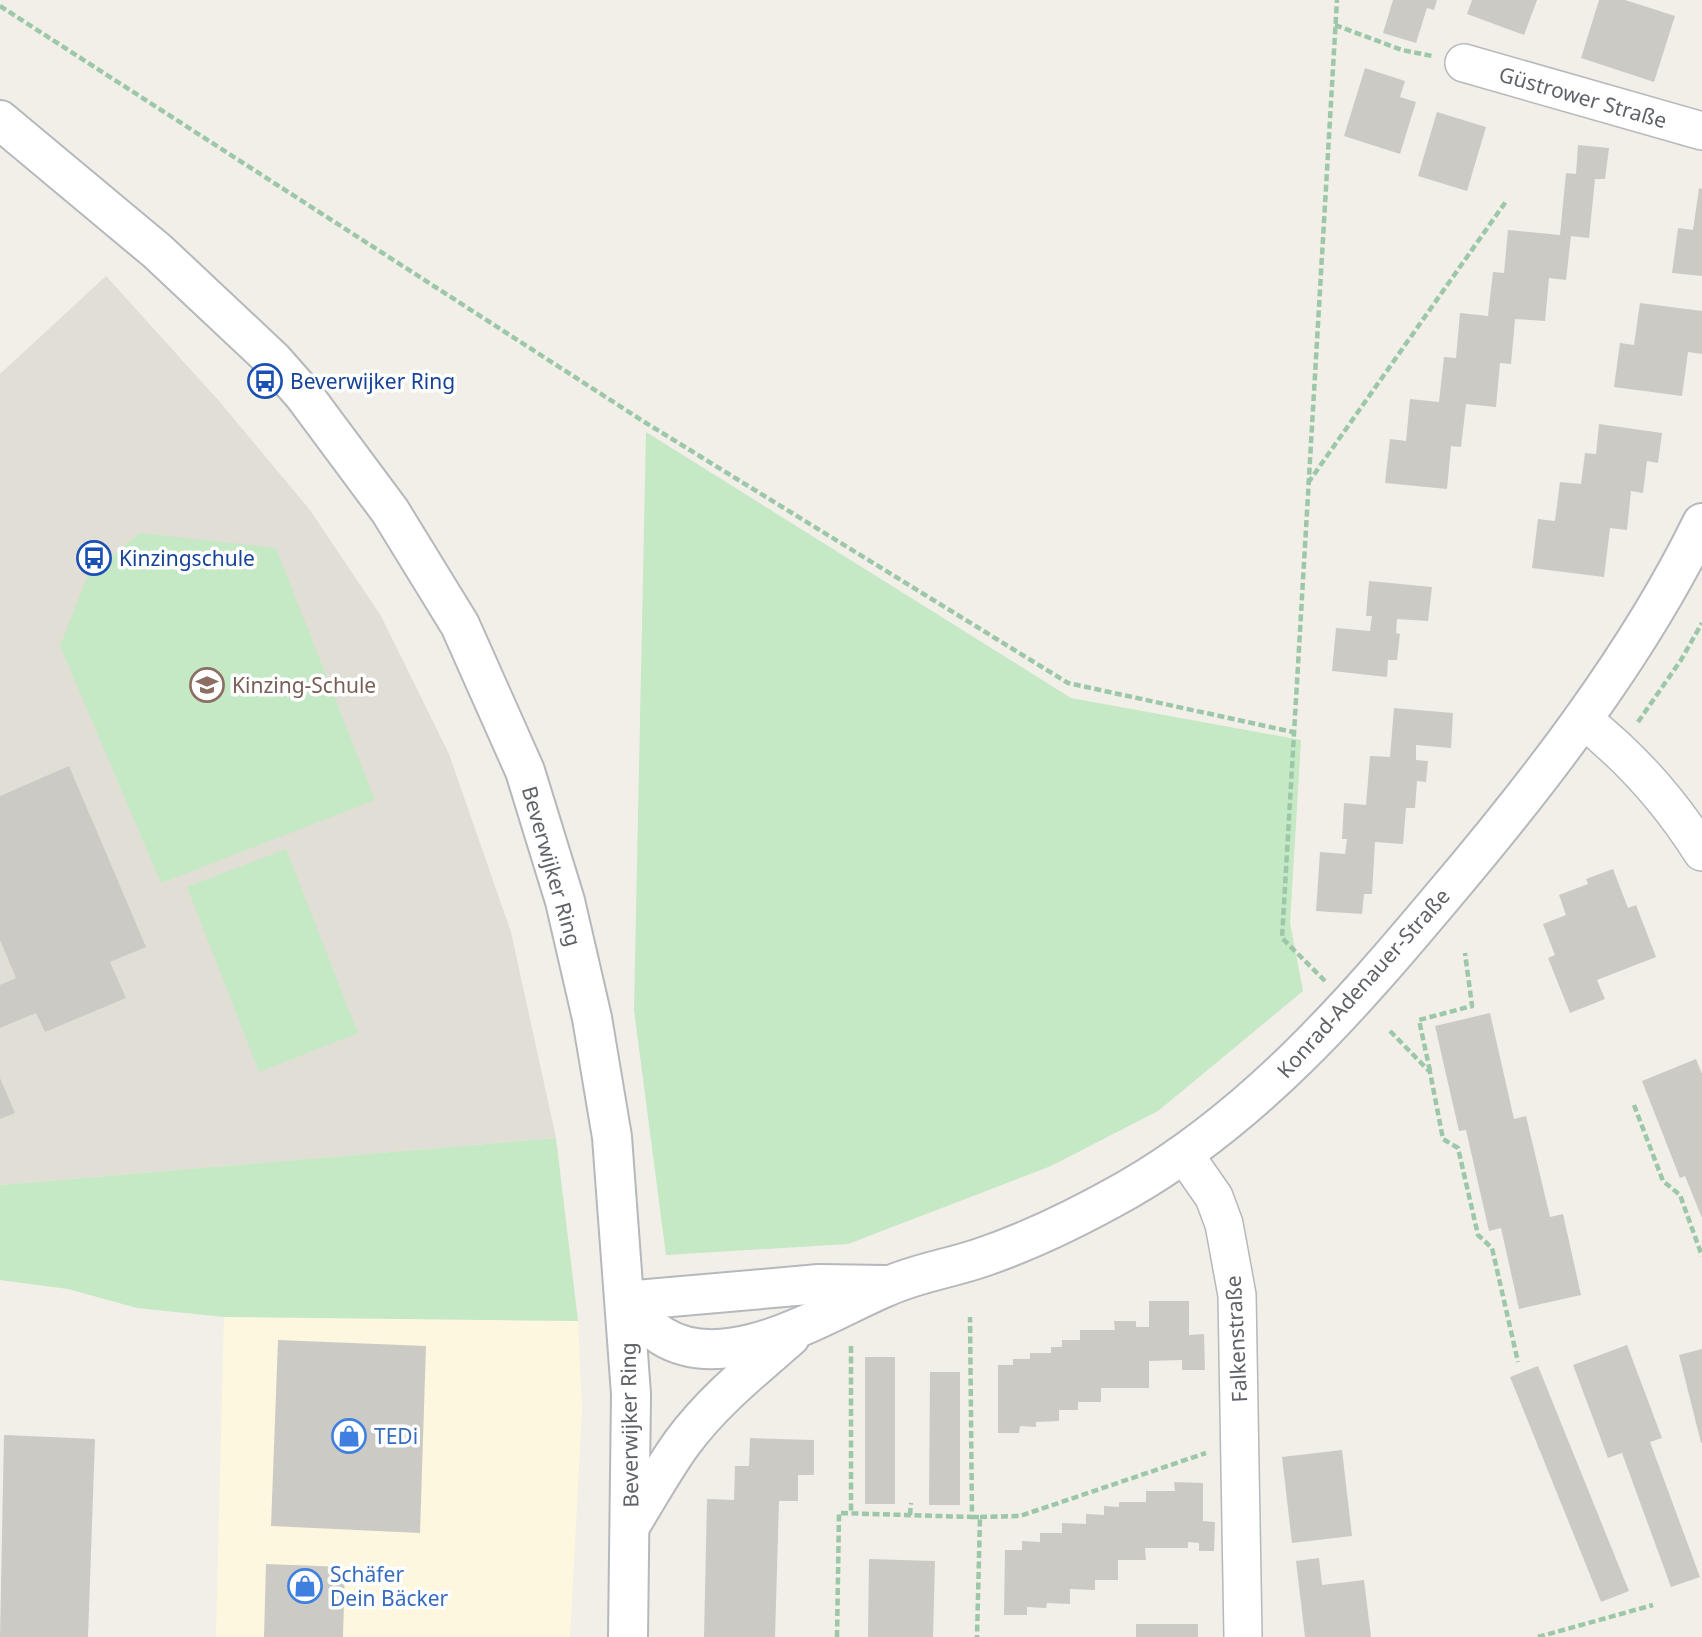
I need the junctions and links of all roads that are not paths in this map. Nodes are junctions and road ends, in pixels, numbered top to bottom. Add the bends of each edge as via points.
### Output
1 (1464, 63) road end
2 (0, 120) edge
3 (1702, 131) edge
4 (1702, 523) edge
5 (1582, 719) junction
6 (1702, 852) edge
7 (1184, 1154) junction
8 (888, 1286) junction
9 (625, 1301) junction
10 (799, 1328) junction
11 (630, 1526) junction
12 (628, 1637) edge
13 (1243, 1637) edge

1 - 3 street, Güstrower Straße
2 - 9 street, Beverwijker Ring via 157,251 273,360 390,511 460,625 525,771 565,901 592,1018 612,1137
4 - 5 street, Konrad-Adenauer-Straße
5 - 6 street via 1619,748 1675,810
5 - 7 street, Konrad-Adenauer-Straße via 1470,864 1349,1006 1281,1076
7 - 8 street, Konrad-Adenauer-Straße via 1129,1189 1034,1237
7 - 13 street, Falkenstraße via 1214,1197 1224,1224 1237,1295
8 - 9 street, Konrad-Adenauer-Straße via 819,1284
8 - 10 street, Konrad-Adenauer-Straße
9 - 10 street, Konrad-Adenauer-Straße via 660,1335 692,1347 738,1346
9 - 11 street, Beverwijker Ring via 631,1394
10 - 11 street via 704,1416
11 - 12 street, Beverwijker Ring

